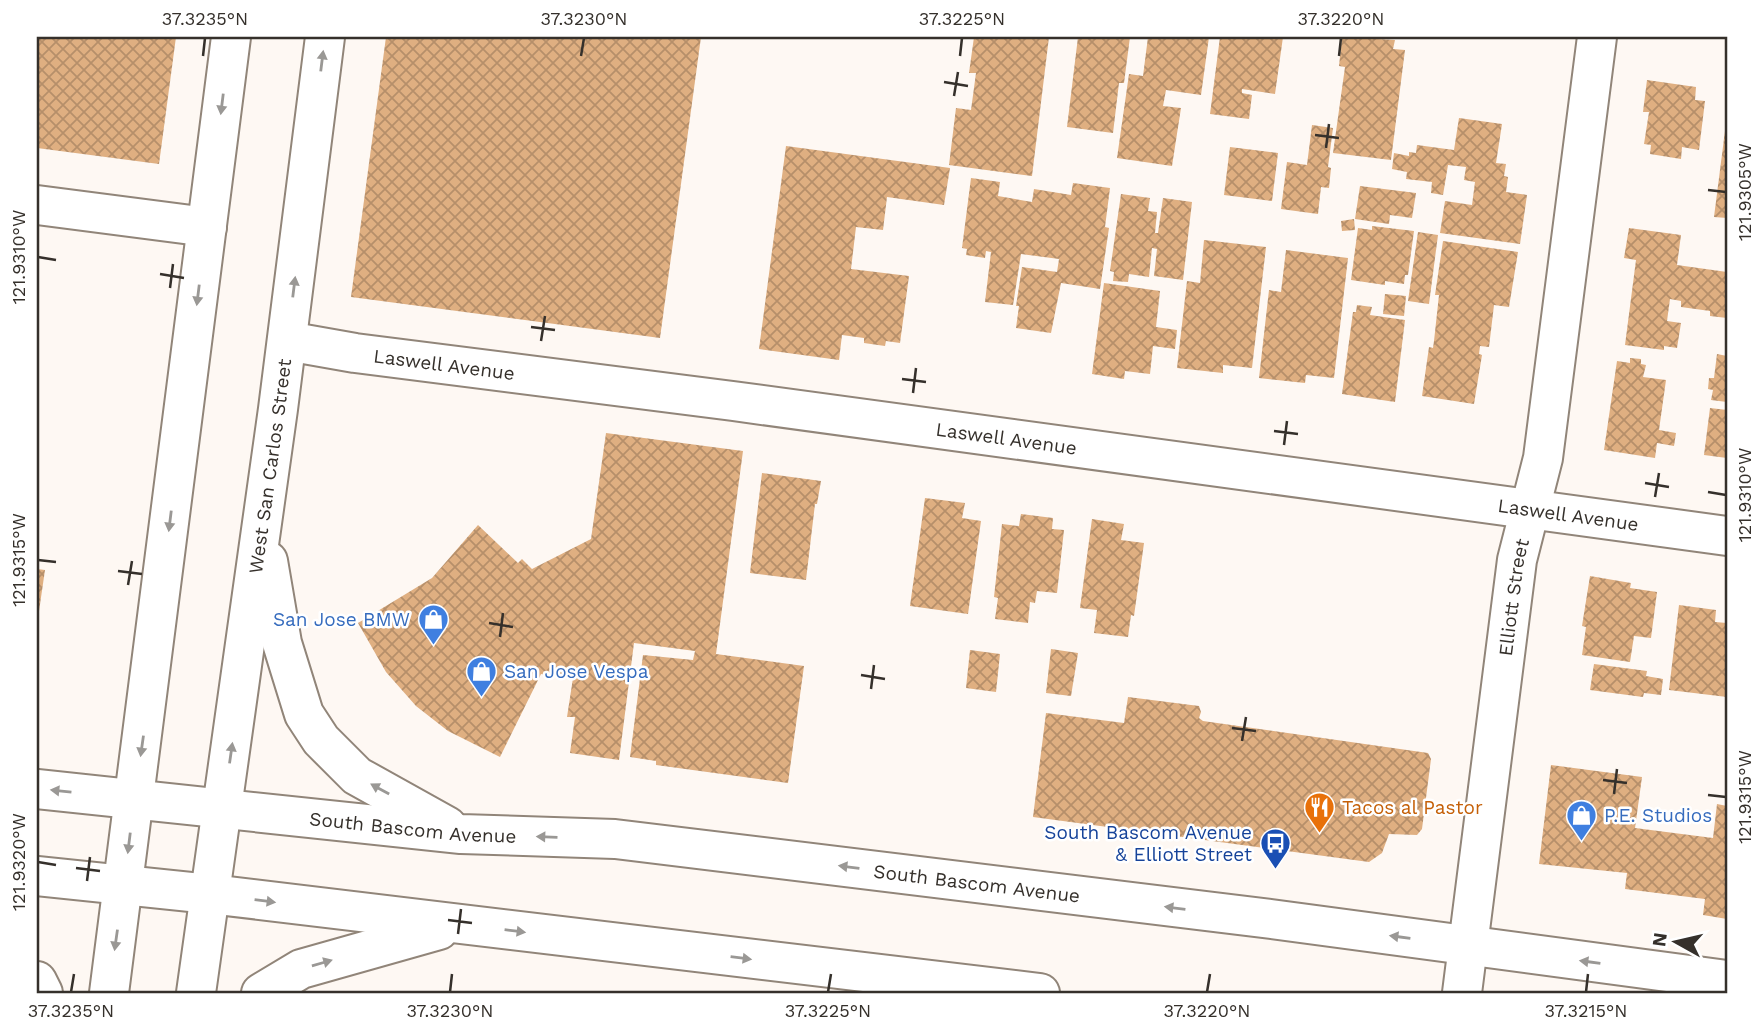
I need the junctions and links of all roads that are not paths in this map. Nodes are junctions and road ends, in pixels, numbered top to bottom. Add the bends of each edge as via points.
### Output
1 (230, 37) edge
2 (326, 37) edge
3 (1597, 37) edge
4 (37, 205) edge
5 (206, 227) junction
6 (287, 341) junction
7 (1530, 511) junction
8 (262, 525) junction
9 (1727, 536) edge
10 (37, 789) edge
11 (134, 799) junction
12 (223, 809) junction
13 (461, 834) junction
14 (37, 876) edge
15 (124, 886) junction
16 (210, 894) junction
17 (458, 925) junction
18 (1468, 946) junction
19 (37, 981) edge
20 (1727, 981) edge
21 (43, 993) edge
22 (109, 993) edge
23 (196, 993) edge
24 (261, 993) edge
25 (1040, 993) edge
26 (1462, 993) edge

1 -> 5 main road
6 -> 2 main road, West San Carlos Street
3 - 7 main road, Elliott Street via 1543,458
4 - 5 main road
5 -> 11 main road
6 - 7 main road, Laswell Avenue
6 - 8 main road, West San Carlos Street
7 - 9 main road, Laswell Avenue
7 - 18 main road, Elliott Street via 1517,560
12 -> 8 main road, West San Carlos Street
13 -> 8 main road via 357,776 321,740 304,714 282,643
11 -> 10 main road, South Bascom Avenue
11 - 12 main road, South Bascom Avenue
11 -> 15 main road
12 - 13 main road, South Bascom Avenue
12 - 16 main road, West San Carlos Street
18 -> 13 main road, South Bascom Avenue via 615,839
14 - 15 main road
15 - 16 main road
15 -> 22 main road
16 -> 17 main road
16 - 23 main road, West San Carlos Street
24 -> 17 main road via 301,969
17 -> 25 main road
20 -> 18 main road, South Bascom Avenue
18 - 26 main road, Elliott Street
19 - 21 main road

